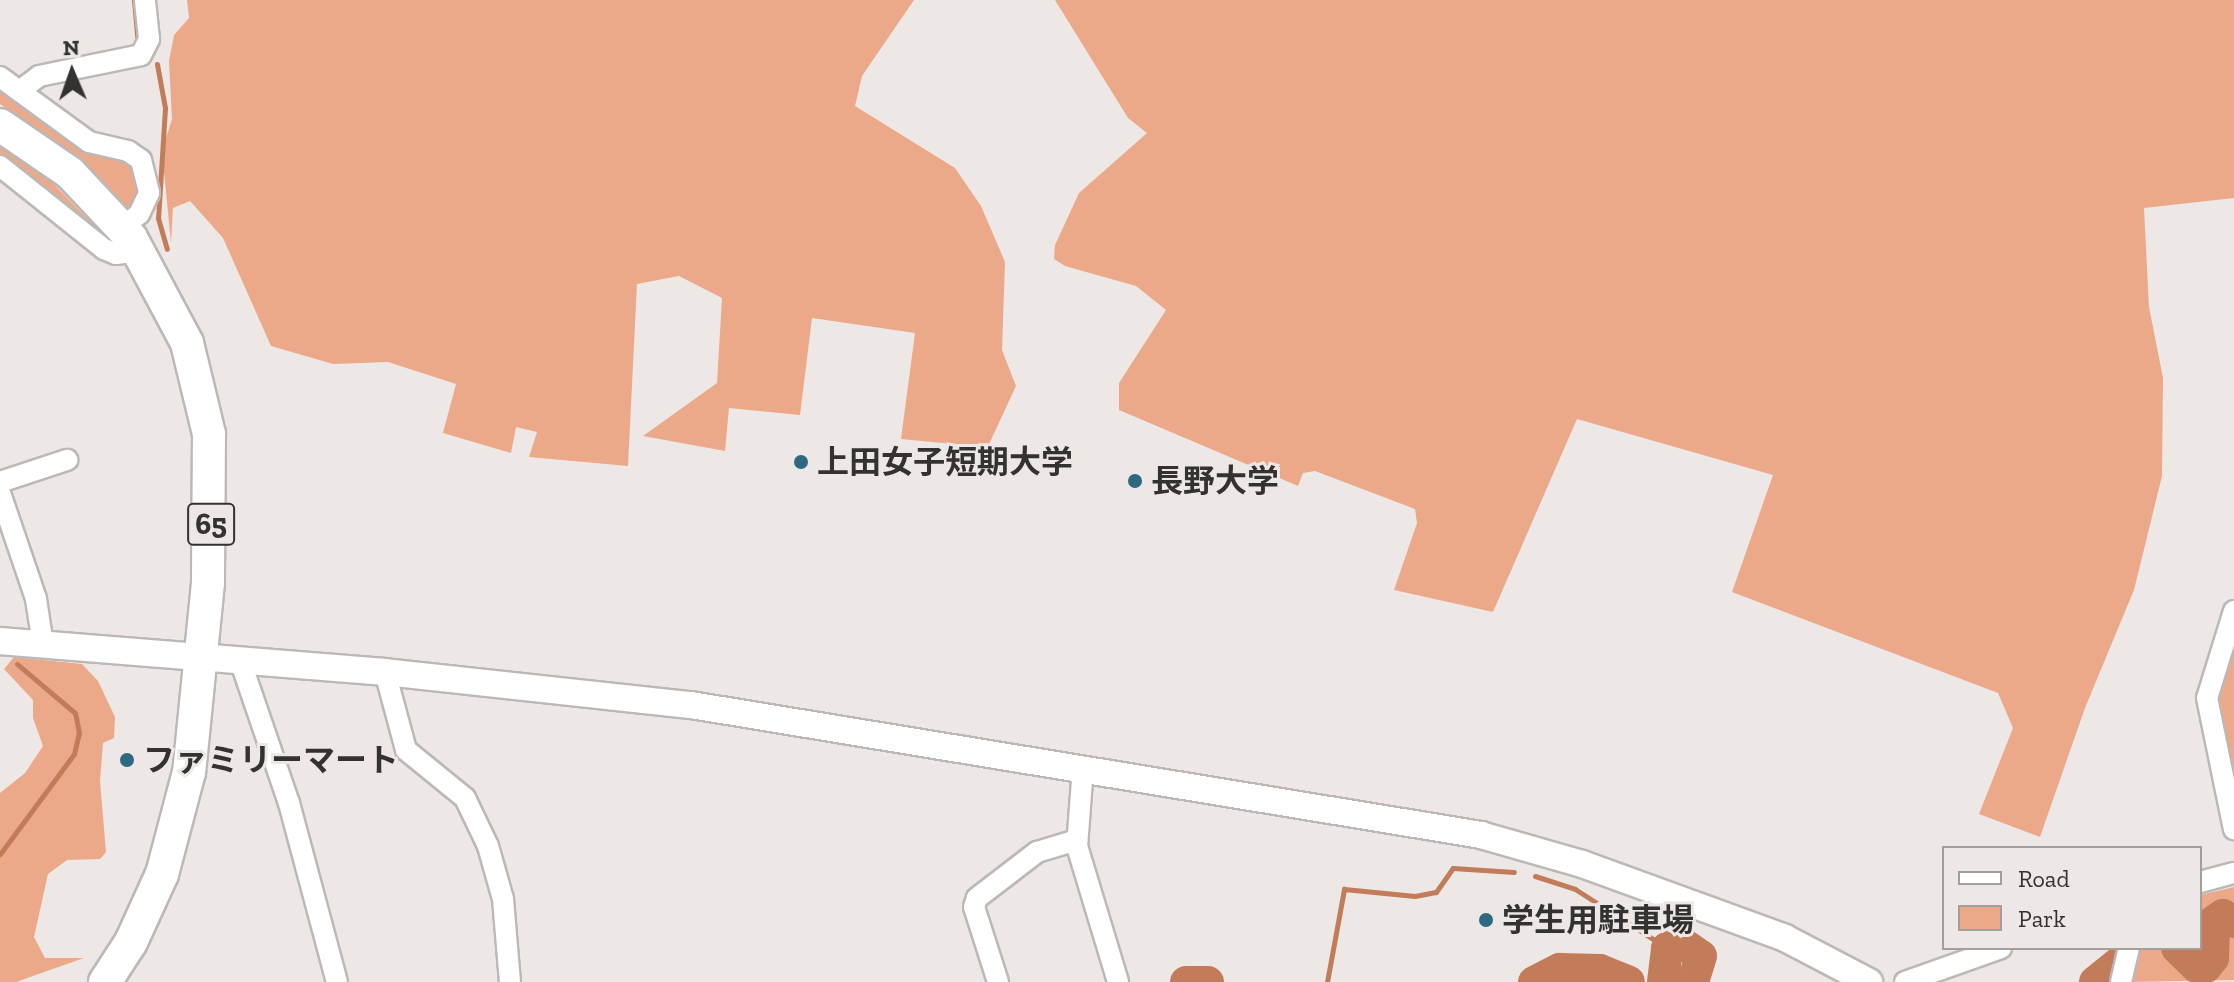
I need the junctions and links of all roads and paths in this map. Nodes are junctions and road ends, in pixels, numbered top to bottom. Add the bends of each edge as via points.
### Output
1 (145, 0) edge
2 (0, 77) edge
3 (22, 89) junction
4 (0, 125) edge
5 (0, 166) edge
6 (131, 239) junction
7 (67, 460) dead end
8 (0, 482) edge
9 (0, 493) edge
10 (2234, 611) edge
11 (0, 641) edge
12 (43, 645) junction
13 (203, 659) junction
14 (241, 663) junction
15 (385, 672) junction
16 (1083, 767) junction
17 (2234, 829) edge
18 (1077, 840) junction
19 (2234, 873) edge
20 (2202, 881) edge
21 (1995, 950) edge
22 (2129, 950) edge
23 (105, 982) edge
24 (337, 982) edge
25 (510, 982) edge
26 (998, 982) edge
27 (1118, 982) edge
28 (1869, 982) edge
29 (1905, 982) edge
30 (2121, 982) edge

1 - 3 street via 149,39 141,55 39,76
2 - 3 street
3 - 6 street via 84,139 128,151 145,166 146,204
4 - 6 main road, 65 via 70,173
5 - 6 street via 104,249 116,254
6 - 13 main road, 65 via 187,343 207,417 211,537
7 - 8 street
9 - 12 street via 36,599
10 - 17 street via 2207,698
11 - 12 street
12 - 13 street
13 - 14 street
13 - 23 main road, 65 via 189,772 171,848 131,942
14 - 15 street
14 - 24 street via 289,803
15 - 16 street via 691,705
15 - 25 street via 404,747 465,798 488,846 503,899
16 - 18 street
16 - 28 street via 1530,847 1785,938
18 - 26 street via 1037,852 977,898 974,907
18 - 27 street
19 - 20 street
21 - 29 street
22 - 30 street

